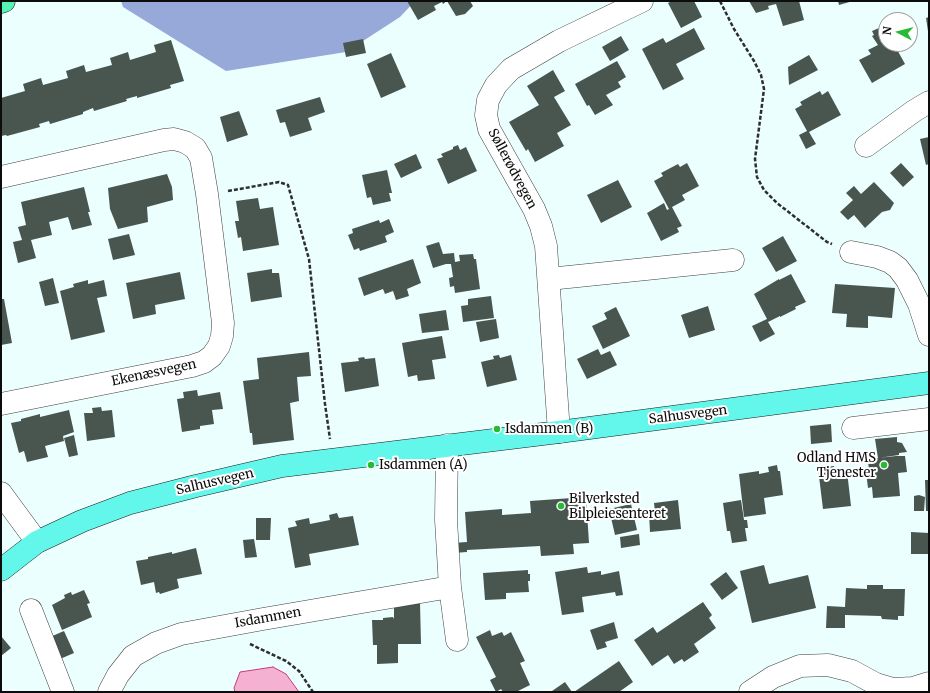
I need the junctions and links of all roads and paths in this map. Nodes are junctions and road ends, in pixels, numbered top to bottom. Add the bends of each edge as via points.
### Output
1 (4, 1) edge
2 (642, 1) edge
3 (720, 1) edge
4 (1, 2) edge
5 (929, 102) edge
6 (866, 146) dead end
7 (1, 177) edge
8 (207, 194) junction
9 (851, 252) joint
10 (733, 260) dead end
11 (549, 279) junction
12 (929, 335) edge
13 (929, 383) edge
14 (1, 404) edge
15 (929, 419) edge
16 (853, 428) dead end
17 (559, 432) junction
18 (330, 440) dead end
19 (446, 445) junction
20 (1, 493) edge
21 (37, 542) junction
22 (1, 570) edge
23 (450, 587) junction
24 (32, 610) dead end
25 (217, 628) junction
26 (457, 640) dead end
27 (929, 683) edge
28 (893, 690) edge
29 (63, 692) edge
30 (109, 692) edge
31 (313, 692) edge
32 (750, 692) edge

1 - 4 highway
2 - 11 street, Søllerødvegen via 559,41 511,69 496,85 488,100 486,115 489,129 541,226
3 - 9 path via 761,75 764,89 755,158 757,177 764,190 777,203 827,242
5 - 6 street
7 - 8 street, Ekenæsvegen via 174,139 195,148 201,158
8 - 14 street, Ekenæsvegen via 223,323 219,346 212,356 192,366
8 - 18 path via 279,182 288,185 310,259
9 - 12 street via 890,262 898,268 919,304
10 - 11 street
11 - 17 street, Søllerødvegen
13 - 17 main road, Salhusvegen
15 - 16 street
17 - 19 main road, Salhusvegen
19 - 21 main road, Salhusvegen via 282,466 196,486 130,502
19 - 23 street via 446,520
20 - 21 street
21 - 22 main road, Salhusvegen
23 - 25 street, Isdammen
23 - 26 street
24 - 29 street
25 - 30 street, Isdammen via 181,634 156,643 133,656
25 - 31 path via 286,661 299,671
27 - 28 street
28 - 32 street via 852,671 828,665 800,666 773,677

